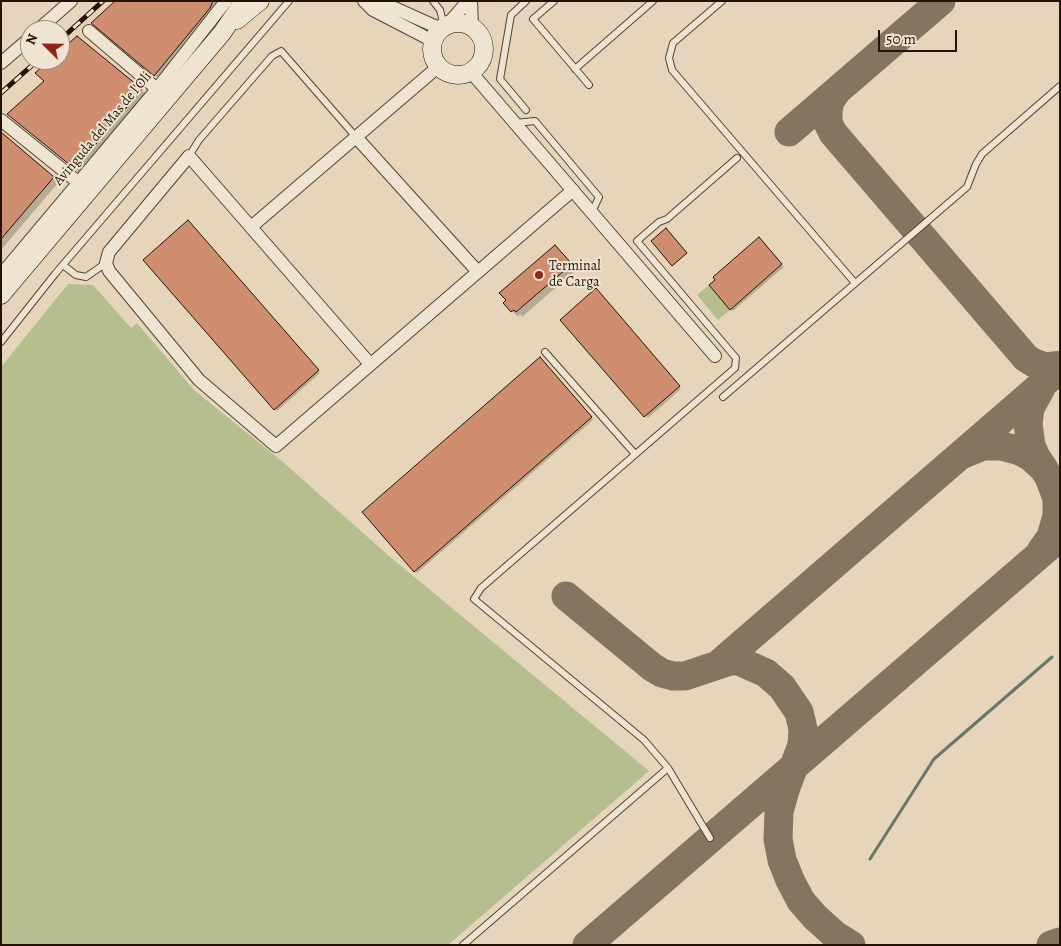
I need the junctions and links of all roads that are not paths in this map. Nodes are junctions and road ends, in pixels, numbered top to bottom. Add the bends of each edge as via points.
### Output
1 (71, 1) edge
2 (226, 1) edge
3 (244, 1) edge
4 (260, 1) edge
5 (289, 1) edge
6 (364, 1) edge
7 (379, 1) edge
8 (432, 1) edge
9 (470, 1) edge
10 (526, 1) edge
11 (554, 1) edge
12 (653, 1) edge
13 (722, 1) edge
14 (49, 20) edge
15 (472, 26) junction
16 (442, 30) junction
17 (88, 31) dead end
18 (222, 33) junction
19 (20, 47) edge
20 (1, 63) edge
21 (439, 66) junction
22 (575, 69) junction
23 (471, 72) junction
24 (589, 85) dead end
25 (1060, 86) edge
26 (157, 89) junction
27 (526, 110) dead end
28 (1, 120) edge
29 (515, 123) junction
30 (356, 137) junction
31 (189, 156) junction
32 (736, 158) dead end
33 (78, 182) junction
34 (573, 190) junction
35 (592, 212) junction
36 (251, 227) junction
37 (106, 263) junction
38 (63, 265) junction
39 (478, 272) junction
40 (1, 275) edge
41 (855, 282) junction
42 (1, 295) edge
43 (1, 342) edge
44 (545, 352) dead end
45 (715, 356) dead end
46 (370, 364) junction
47 (720, 381) junction
48 (729, 391) junction
49 (723, 397) dead end
50 (635, 454) junction
51 (668, 768) junction
52 (710, 838) dead end
53 (463, 945) edge

1 - 14 street
2 - 26 street, Avinguda del Mas de l'Oli
3 - 18 main road
4 - 18 main road
5 - 38 lane
6 - 16 street via 373,10
7 - 16 street
8 - 16 lane via 440,10
9 - 15 street
9 - 16 street
10 - 27 lane via 511,15 500,79
11 - 22 lane via 533,19
12 - 22 lane
13 - 41 lane via 673,43 669,58 672,70
15 - 16 main road via 456,22
15 - 23 main road via 479,32 485,49 483,58
16 - 21 main road via 432,50
17 - 26 street
18 - 42 main road
19 - 20 street
21 - 23 main road via 454,75
21 - 30 street
22 - 24 lane
23 - 29 street
25 - 41 lane via 982,154 967,187
26 - 33 street, Avinguda del Mas de l'Oli
28 - 33 street
29 - 34 street
29 - 35 lane via 535,121 599,197
30 - 31 lane via 281,51 272,56 199,140
30 - 36 street
30 - 39 street
31 - 36 street
31 - 37 street via 109,252
32 - 47 lane via 637,241 736,358 735,368
33 - 40 street, Avinguda del Mas de l'Oli
34 - 35 street
34 - 39 street
35 - 45 street
36 - 46 street
37 - 38 lane via 86,277 76,275
37 - 46 street via 109,271 199,380 276,446
38 - 43 lane
39 - 46 street
41 - 48 lane
44 - 50 lane
47 - 48 lane
47 - 50 lane
48 - 49 lane
50 - 51 lane via 481,588 474,599 644,740
51 - 52 lane
51 - 53 lane

